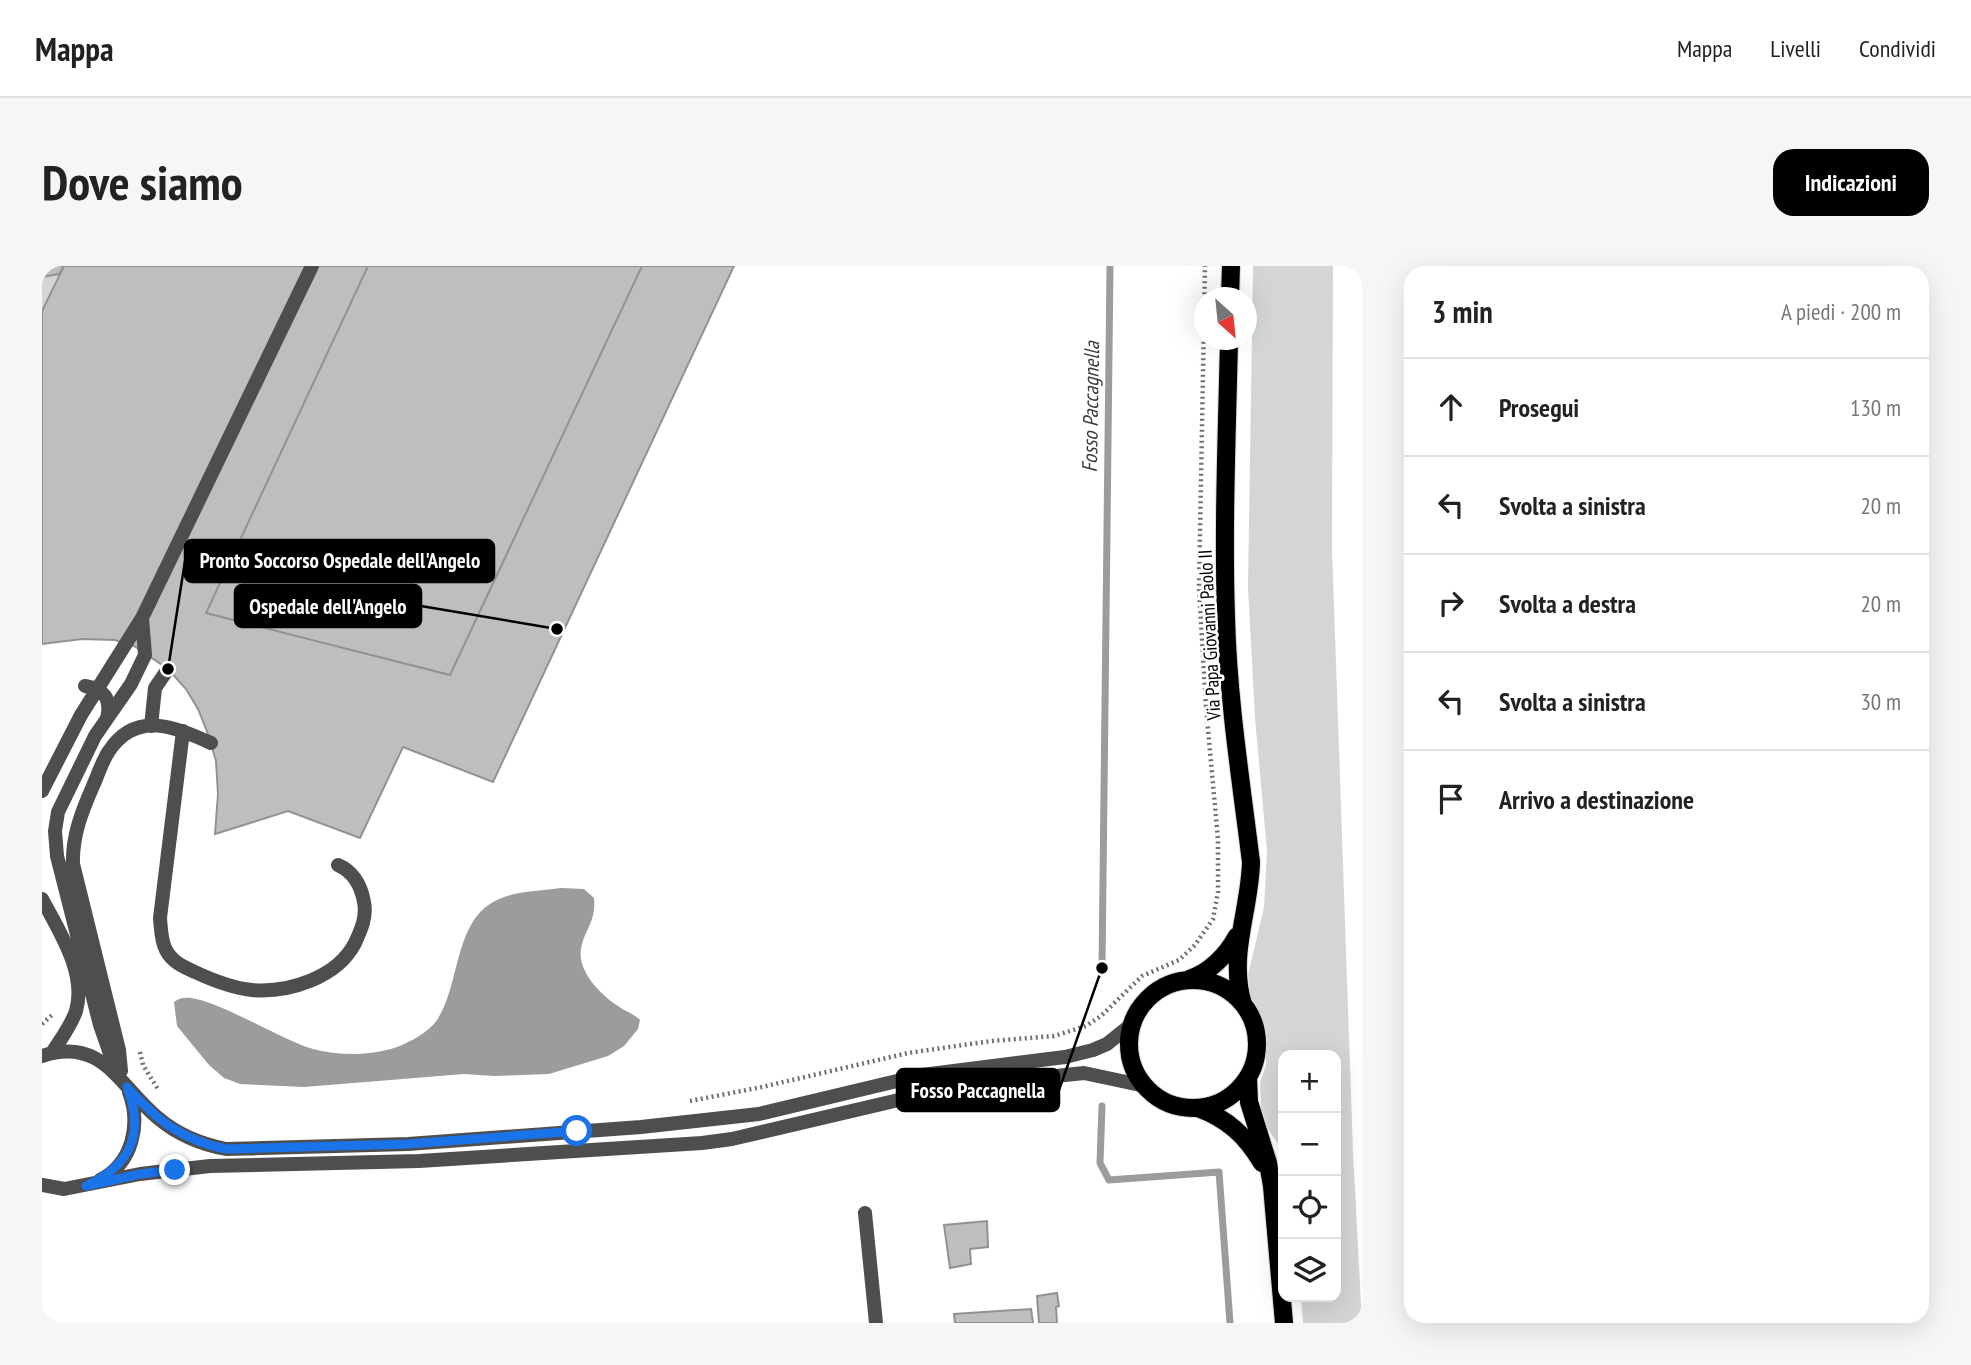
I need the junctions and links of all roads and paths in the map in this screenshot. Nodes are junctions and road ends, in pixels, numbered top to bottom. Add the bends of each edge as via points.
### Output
1 (312, 266) edge
2 (1205, 266) edge
3 (1231, 266) edge
4 (1230, 287) edge
5 (1229, 350) edge
6 (142, 618) junction
7 (168, 669) dead end
8 (92, 687) junction
9 (107, 719) junction
10 (151, 726) junction
11 (183, 731) junction
12 (211, 743) dead end
13 (42, 791) edge
14 (338, 865) dead end
15 (42, 899) edge
16 (1242, 927) junction
17 (1185, 980) junction
18 (1243, 1004) junction
19 (55, 1010) dead end
20 (42, 1024) edge
21 (1132, 1024) junction
22 (137, 1043) dead end
23 (45, 1055) edge
24 (1248, 1078) junction
25 (122, 1080) junction
26 (1144, 1086) junction
27 (166, 1097) dead end
28 (689, 1101) dead end
29 (1197, 1108) junction
30 (42, 1185) edge
31 (86, 1186) junction
32 (1272, 1186) junction
33 (864, 1213) dead end
34 (876, 1323) edge
35 (1284, 1323) edge

1 - 6 lane
2 - 28 path via 1199,588 1218,840 1213,919 1179,960 1142,976 1086,1026 1054,1036 908,1053
3 - 4 main road
5 - 16 main road, Via Papa Giovanni Paolo II via 1226,619 1251,862
6 - 8 lane
6 - 9 lane via 145,655
7 - 10 lane via 155,688
8 - 9 lane via 108,702
8 - 13 lane
9 - 25 lane via 69,787 55,831 57,856 100,1025
10 - 11 lane
10 - 25 lane via 125,733 109,751 79,817 72,853 119,1049
11 - 12 lane
11 - 14 lane via 160,918 166,951 176,964 251,990 280,989 316,978 346,957 364,919 361,889 350,871
15 - 23 lane via 74,965 78,987 73,1018
16 - 17 main road, Via Papa Giovanni Paolo II via 1225,954
16 - 18 main road, Via Papa Giovanni Paolo II via 1237,967
17 - 18 main road via 1221,986
17 - 21 main road via 1150,997
18 - 24 main road via 1254,1022 1257,1043
19 - 20 path
21 - 25 lane via 1107,1044 1065,1057 922,1075 759,1114 408,1144 215,1147 181,1134 146,1108
21 - 26 main road via 1130,1057
22 - 27 path via 144,1065
23 - 25 lane via 75,1052 93,1056
24 - 29 main road via 1229,1097
24 - 32 main road via 1249,1102
25 - 31 lane via 134,1105 134,1138 118,1166
26 - 29 main road via 1172,1105
26 - 31 lane via 1084,1073 1055,1075 920,1095 702,1143 419,1161 210,1166
29 - 32 main road via 1234,1126 1255,1152
30 - 31 lane
32 - 35 main road
33 - 34 lane

